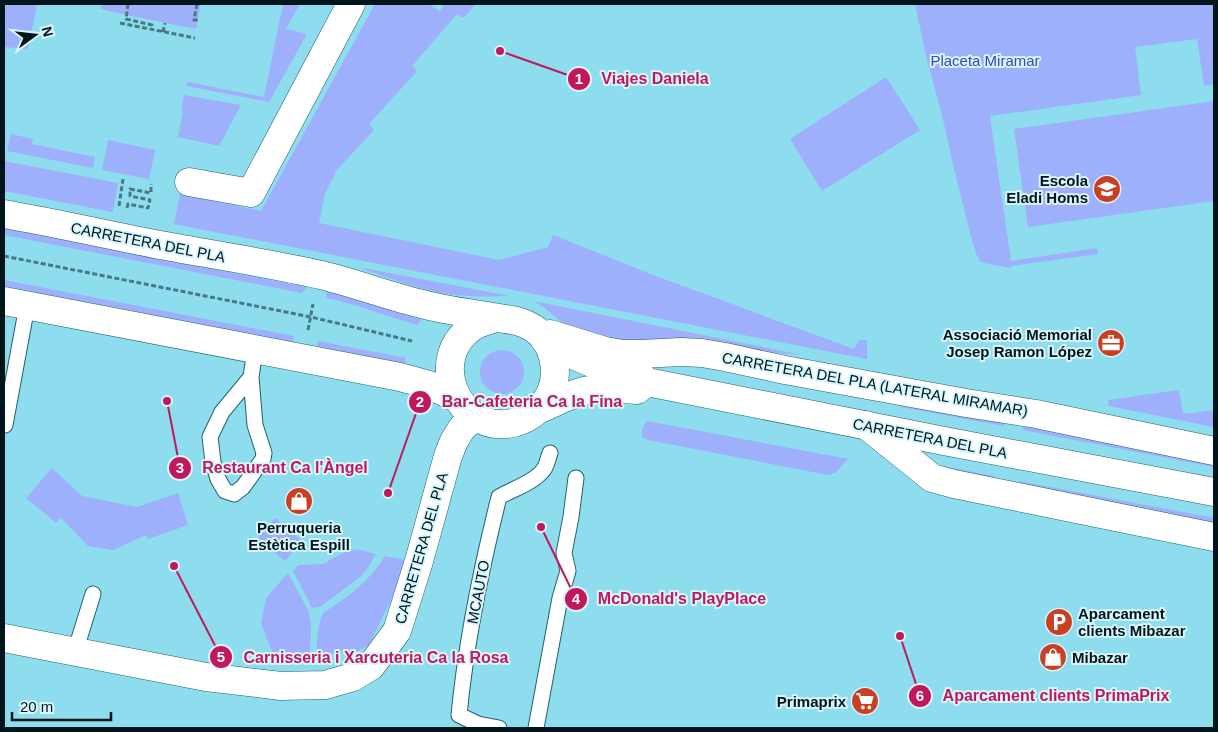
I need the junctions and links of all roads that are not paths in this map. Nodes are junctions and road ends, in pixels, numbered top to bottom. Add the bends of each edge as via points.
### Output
1 (351, 4) edge
2 (189, 182) dead end
3 (4, 214) edge
4 (16, 303) edge
5 (497, 318) junction
6 (539, 334) junction
7 (255, 350) junction
8 (251, 377) junction
9 (647, 382) junction
10 (466, 407) junction
11 (536, 411) junction
12 (5, 425) dead end
13 (866, 425) junction
14 (1214, 451) edge
15 (550, 453) dead end
16 (576, 478) dead end
17 (1214, 492) edge
18 (1214, 538) edge
19 (93, 594) dead end
20 (4, 638) edge
21 (75, 652) junction
22 (499, 728) edge
23 (536, 728) edge

1 - 2 main road via 251,193
3 - 5 main road, CARRETERA DEL PLA via 248,260 350,282 419,304
4 - 7 main road
4 - 12 lane
5 - 6 main road, CARRETERA DEL PLA via 524,323
5 - 10 main road via 473,327 455,347 449,372 451,386
6 - 9 main road via 573,355 592,363 637,373
6 - 11 main road via 551,350 554,377 546,401
6 - 14 main road, CARRETERA DEL PLA (LATERAL MIRAMAR) via 624,354 702,353 1036,414
7 - 8 lane
7 - 10 main road via 400,377 428,385
8 - 8 lane via 222,412 210,437 218,478 225,491 234,494 263,460 264,453 254,425
9 - 11 main road via 636,390 584,391
9 - 13 main road, CARRETERA DEL PLA
10 - 11 main road via 487,422 500,424 513,423
10 - 21 main road, CARRETERA DEL PLA via 462,428 448,456 397,631 371,666 353,677 325,685 281,686
13 - 17 main road, CARRETERA DEL PLA
13 - 18 main road via 932,478
15 - 22 lane, MCAUTO via 545,468 534,480 499,497 477,593 458,715 478,724
16 - 23 lane via 564,553 568,570
19 - 21 lane
20 - 21 main road, CARRETERA DEL PLA

